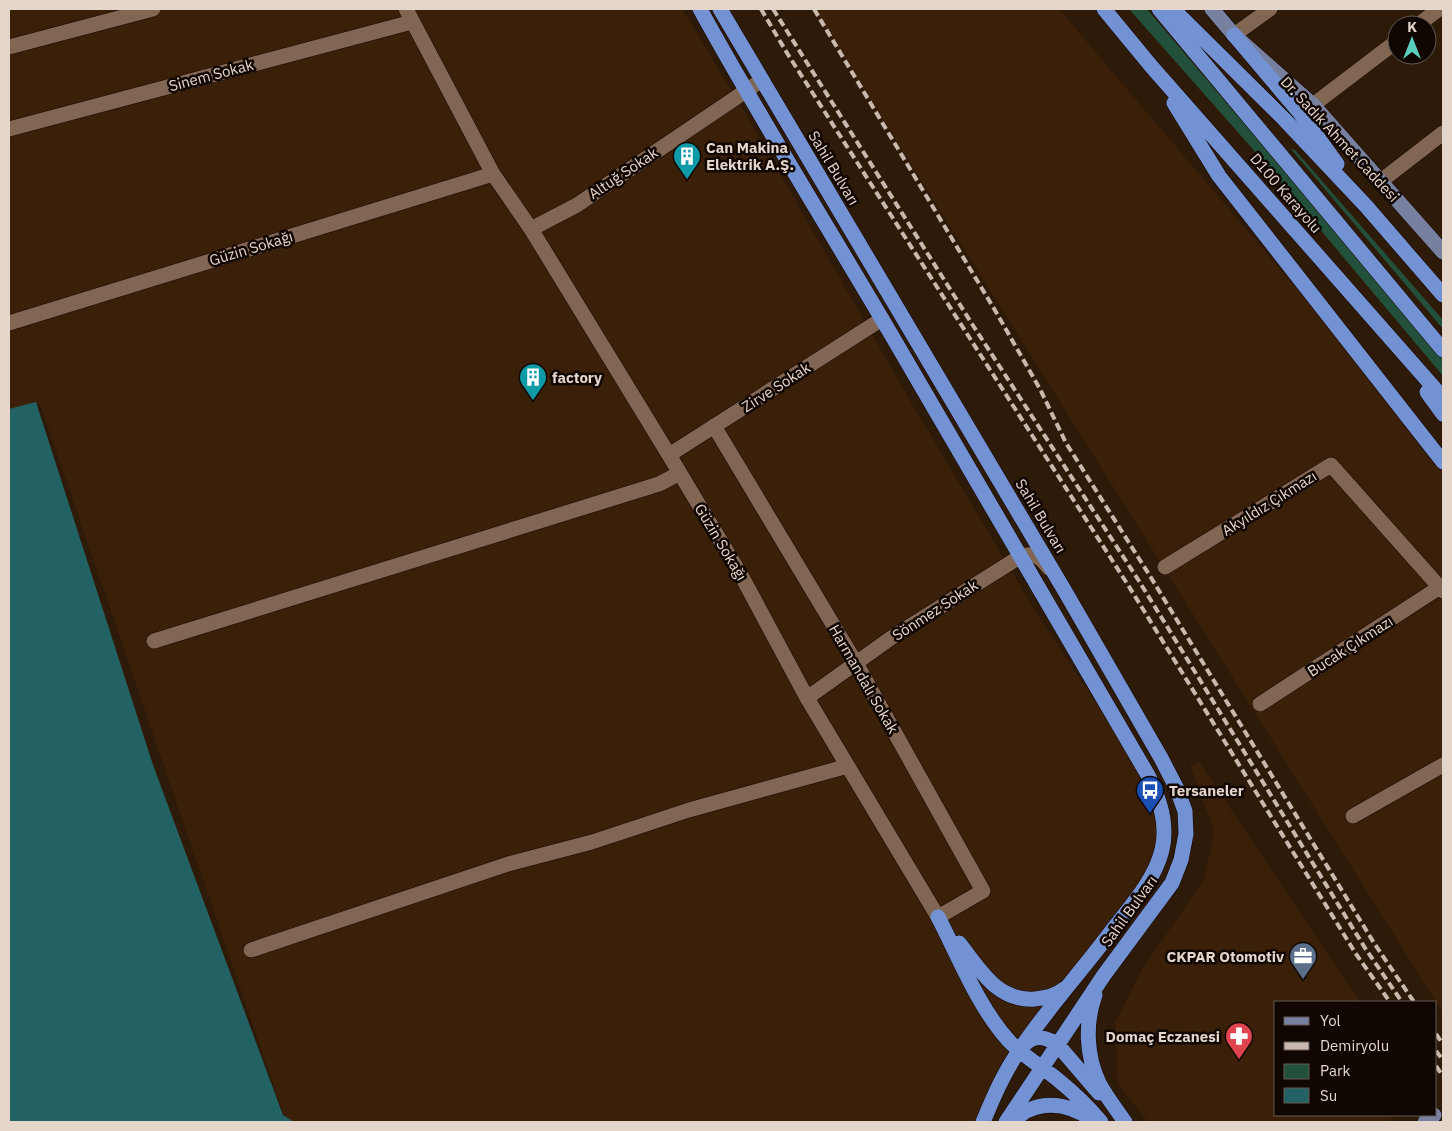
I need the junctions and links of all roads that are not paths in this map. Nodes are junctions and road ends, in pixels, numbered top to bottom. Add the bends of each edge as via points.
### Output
1 (152, 9) edge
2 (700, 9) edge
3 (720, 9) edge
4 (1104, 9) edge
5 (1159, 9) edge
6 (1173, 9) edge
7 (1212, 9) edge
8 (1270, 9) edge
9 (409, 15) edge
10 (1234, 35) junction
11 (9, 47) edge
12 (1387, 49) edge
13 (1151, 66) junction
14 (762, 80) junction
15 (745, 91) junction
16 (1313, 105) junction
17 (9, 129) edge
18 (1443, 133) edge
19 (494, 174) junction
20 (1381, 181) junction
21 (1366, 206) junction
22 (531, 229) junction
23 (1443, 252) edge
24 (1443, 295) edge
25 (1356, 300) junction
26 (882, 319) junction
27 (9, 323) edge
28 (1443, 350) edge
29 (1443, 398) edge
30 (1443, 414) edge
31 (714, 426) junction
32 (670, 455) junction
33 (1443, 462) edge
34 (680, 473) junction
35 (1021, 556) junction
36 (1165, 566) dead end
37 (1061, 584) junction
38 (1442, 589) edge
39 (154, 641) dead end
40 (856, 663) junction
41 (807, 698) junction
42 (1260, 704) dead end
43 (1443, 765) edge
44 (848, 766) junction
45 (1353, 816) dead end
46 (938, 917) junction
47 (251, 950) dead end
48 (1104, 975) junction
49 (1076, 977) junction
50 (1057, 1044) junction
51 (1019, 1050) junction
52 (1041, 1068) junction
53 (983, 1122) edge
54 (1006, 1122) edge
55 (1014, 1122) edge
56 (1096, 1122) edge
57 (1101, 1122) edge
58 (1124, 1122) edge

1 - 11 street
2 - 15 highway, Sahil Bulvarı
3 - 14 highway, Sahil Bulvarı
4 - 13 highway, D100 Karayolu
5 - 28 highway, D100 Karayolu
6 - 21 highway
7 - 10 main road, Dr. Sadık Ahmet Caddesi
8 - 10 street
9 - 17 street, Sinem Sokak
9 - 19 street, Güzin Sokağı
10 - 16 main road, Dr. Sadık Ahmet Caddesi
10 - 21 highway via 1300,114
12 - 16 street
13 - 25 highway, D100 Karayolu
13 - 33 highway via 1219,176
14 - 15 street, Altuğ Sokak
14 - 37 highway, Sahil Bulvarı
15 - 22 street, Altuğ Sokak via 577,205
15 - 26 highway, Sahil Bulvarı
16 - 20 main road, Dr. Sadık Ahmet Caddesi
18 - 20 street
19 - 22 street, Güzin Sokağı
19 - 27 street, Güzin Sokağı
20 - 23 main road, Dr. Sadık Ahmet Caddesi
21 - 24 highway
22 - 32 street, Güzin Sokağı
25 - 29 highway, D100 Karayolu
25 - 30 highway
26 - 31 street, Zirve Sokak
26 - 35 highway, Sahil Bulvarı
31 - 32 street, Zirve Sokak
31 - 40 street, Harmandalı Sokak
32 - 34 street, Güzin Sokağı
34 - 39 street via 659,484
34 - 41 street, Güzin Sokağı via 741,575
35 - 37 street via 1028,554 1043,559
35 - 40 street, Sönmez Sokak
35 - 49 highway, Sahil Bulvarı via 1149,777 1160,800 1164,824 1162,849 1155,871
36 - 38 street, Akyıldız Çıkmazı via 1331,465
37 - 48 highway, Sahil Bulvarı via 1161,758 1185,811 1186,834 1172,883
38 - 42 street, Bucak Çıkmazı
40 - 41 street, Sönmez Sokak
40 - 46 street, Harmandalı Sokak via 982,891
41 - 44 street, Güzin Sokağı
43 - 45 street
44 - 46 street, Güzin Sokağı
44 - 47 street via 508,864
46 - 49 highway via 994,987 1010,997 1026,1000 1044,998 1059,993
46 - 51 highway via 983,1003
48 - 50 highway, Sahil Bulvarı
48 - 58 highway via 1091,1009 1091,1062
49 - 51 highway, Sahil Bulvarı
50 - 51 highway via 1041,1037 1031,1039
50 - 52 highway, Sahil Bulvarı
50 - 58 highway
51 - 52 highway
51 - 53 highway, Sahil Bulvarı
52 - 54 highway, Sahil Bulvarı
52 - 57 highway via 1079,1098
55 - 56 highway via 1028,1110 1046,1105 1062,1105

